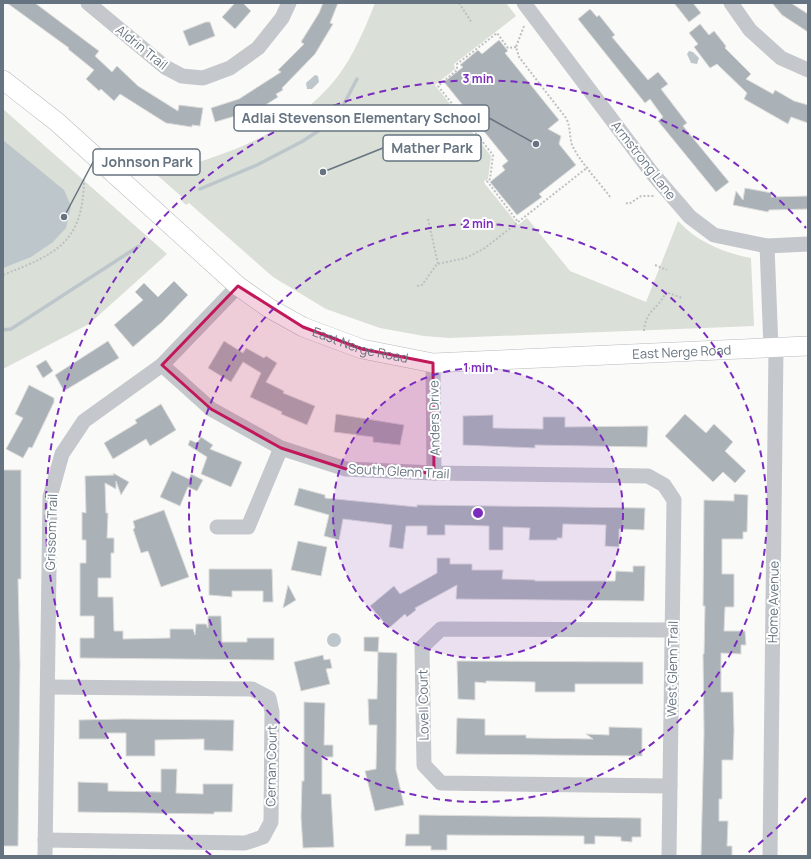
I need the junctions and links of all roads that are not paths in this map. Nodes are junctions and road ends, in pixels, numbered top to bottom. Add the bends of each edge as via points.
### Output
1 (88, 3) edge
2 (289, 3) edge
3 (524, 3) edge
4 (731, 3) edge
5 (808, 70) edge
6 (3, 80) edge
7 (808, 244) edge
8 (767, 246) junction
9 (238, 286) junction
10 (808, 346) edge
11 (774, 348) junction
12 (433, 363) junction
13 (162, 365) junction
14 (281, 448) junction
15 (434, 473) junction
16 (664, 485) joint
17 (217, 527) dead end
18 (672, 630) junction
19 (49, 687) junction
20 (670, 786) junction
21 (45, 840) junction
22 (45, 856) edge
23 (669, 856) edge
24 (770, 856) edge

1 - 2 street, Aldrin Trail via 165,67 182,76 202,78 230,68 258,48 282,18
3 - 8 street, Armstrong Lane via 652,173 690,217 714,235
4 - 5 street via 750,30 781,58
6 - 9 main road, East Nerge Road via 57,122
7 - 8 street, Armstrong Lane
8 - 11 street, Home Avenue
9 - 12 main road, East Nerge Road via 269,308 303,327 362,350
9 - 13 street, Grissom Trail
10 - 11 main road, East Nerge Road
11 - 12 main road, East Nerge Road
11 - 24 street, Home Avenue
12 - 15 street, Anders Drive
13 - 14 street, South Glenn Trail via 211,409
13 - 19 street, Grissom Trail via 84,421 62,454 50,497
14 - 15 street, South Glenn Trail via 346,469
14 - 17 street via 248,527
15 - 16 street, South Glenn Trail via 648,476
16 - 18 street, West Glenn Trail via 674,500
18 - 20 street, West Glenn Trail
18 - 20 street, Lovell Court via 441,629 422,647 424,765 441,783
19 - 21 street, Grissom Trail
19 - 21 street, Cernan Court via 252,689 269,698 272,712 271,822 263,837 245,843
20 - 23 street, West Glenn Trail
21 - 22 street, Grissom Trail

